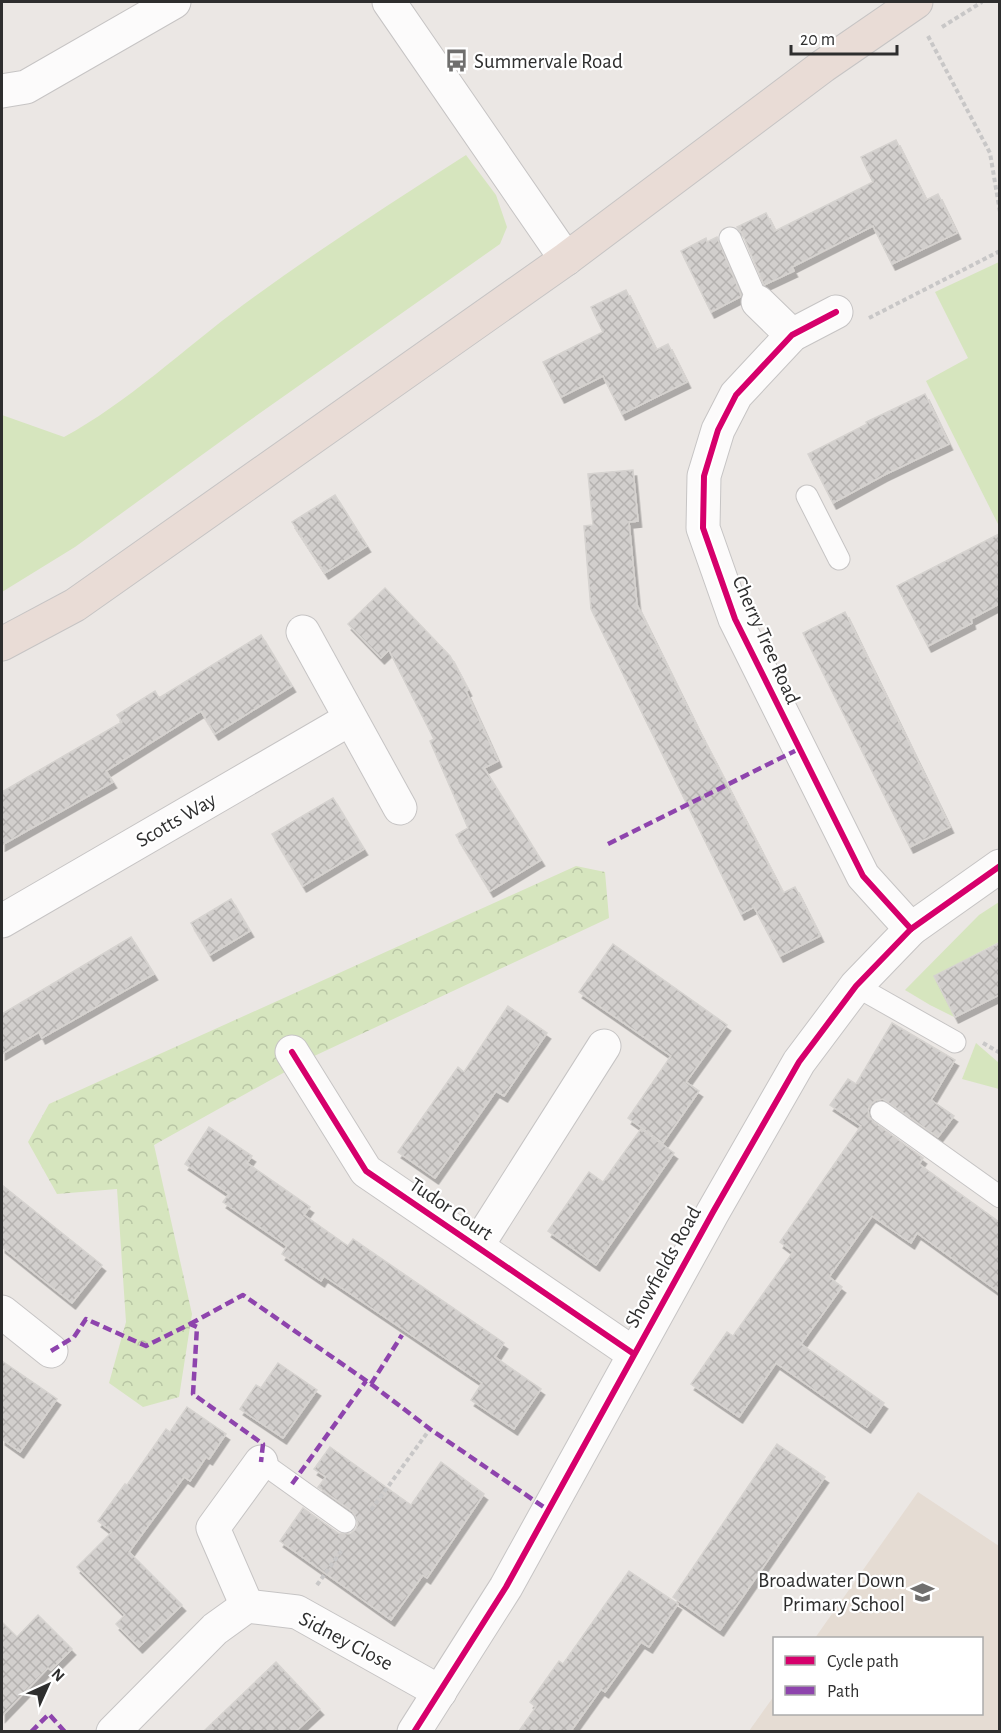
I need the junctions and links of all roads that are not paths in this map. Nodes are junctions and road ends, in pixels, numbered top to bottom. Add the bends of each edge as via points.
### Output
1 (170, 2) edge
2 (389, 2) edge
3 (916, 2) edge
4 (2, 92) edge
5 (730, 238) dead end
6 (566, 259) junction
7 (758, 302) joint
8 (837, 312) road end
9 (792, 335) junction
10 (807, 496) dead end
11 (838, 559) dead end
12 (303, 632) dead end
13 (2, 644) edge
14 (350, 719) junction
15 (400, 808) dead end
16 (999, 866) edge
17 (2, 921) edge
18 (911, 929) junction
19 (856, 986) junction
20 (955, 1042) dead end
21 (604, 1046) dead end
22 (291, 1052) dead end
23 (880, 1112) dead end
24 (999, 1197) edge
25 (477, 1246) junction
26 (2, 1312) edge
27 (51, 1351) dead end
28 (634, 1354) junction
29 (261, 1462) joint
30 (345, 1522) dead end
31 (247, 1606) junction
32 (440, 1692) junction
33 (113, 1731) edge
34 (414, 1731) edge

1 - 4 street via 26,87
2 - 6 street
3 - 6 highway via 823,66
5 - 7 lane
6 - 13 highway via 75,605
7 - 9 street
8 - 9 street, Cherry Tree Road
9 - 18 street, Cherry Tree Road via 736,395 718,430 704,476 703,528 735,619 863,876
10 - 11 lane
12 - 14 street
14 - 15 street
14 - 17 street, Scotts Way
16 - 18 street, Showfields Road
18 - 19 street, Showfields Road
19 - 20 lane
19 - 28 street, Showfields Road via 799,1062
21 - 25 street, Tudor Court
22 - 25 street, Tudor Court via 366,1171
23 - 24 lane
25 - 28 street, Tudor Court
26 - 27 street
28 - 32 street, Showfields Road via 506,1587
29 - 30 lane
29 - 31 street via 213,1528
31 - 32 street, Sidney Close via 297,1612
31 - 33 street via 215,1629
32 - 34 street, Showfields Road

